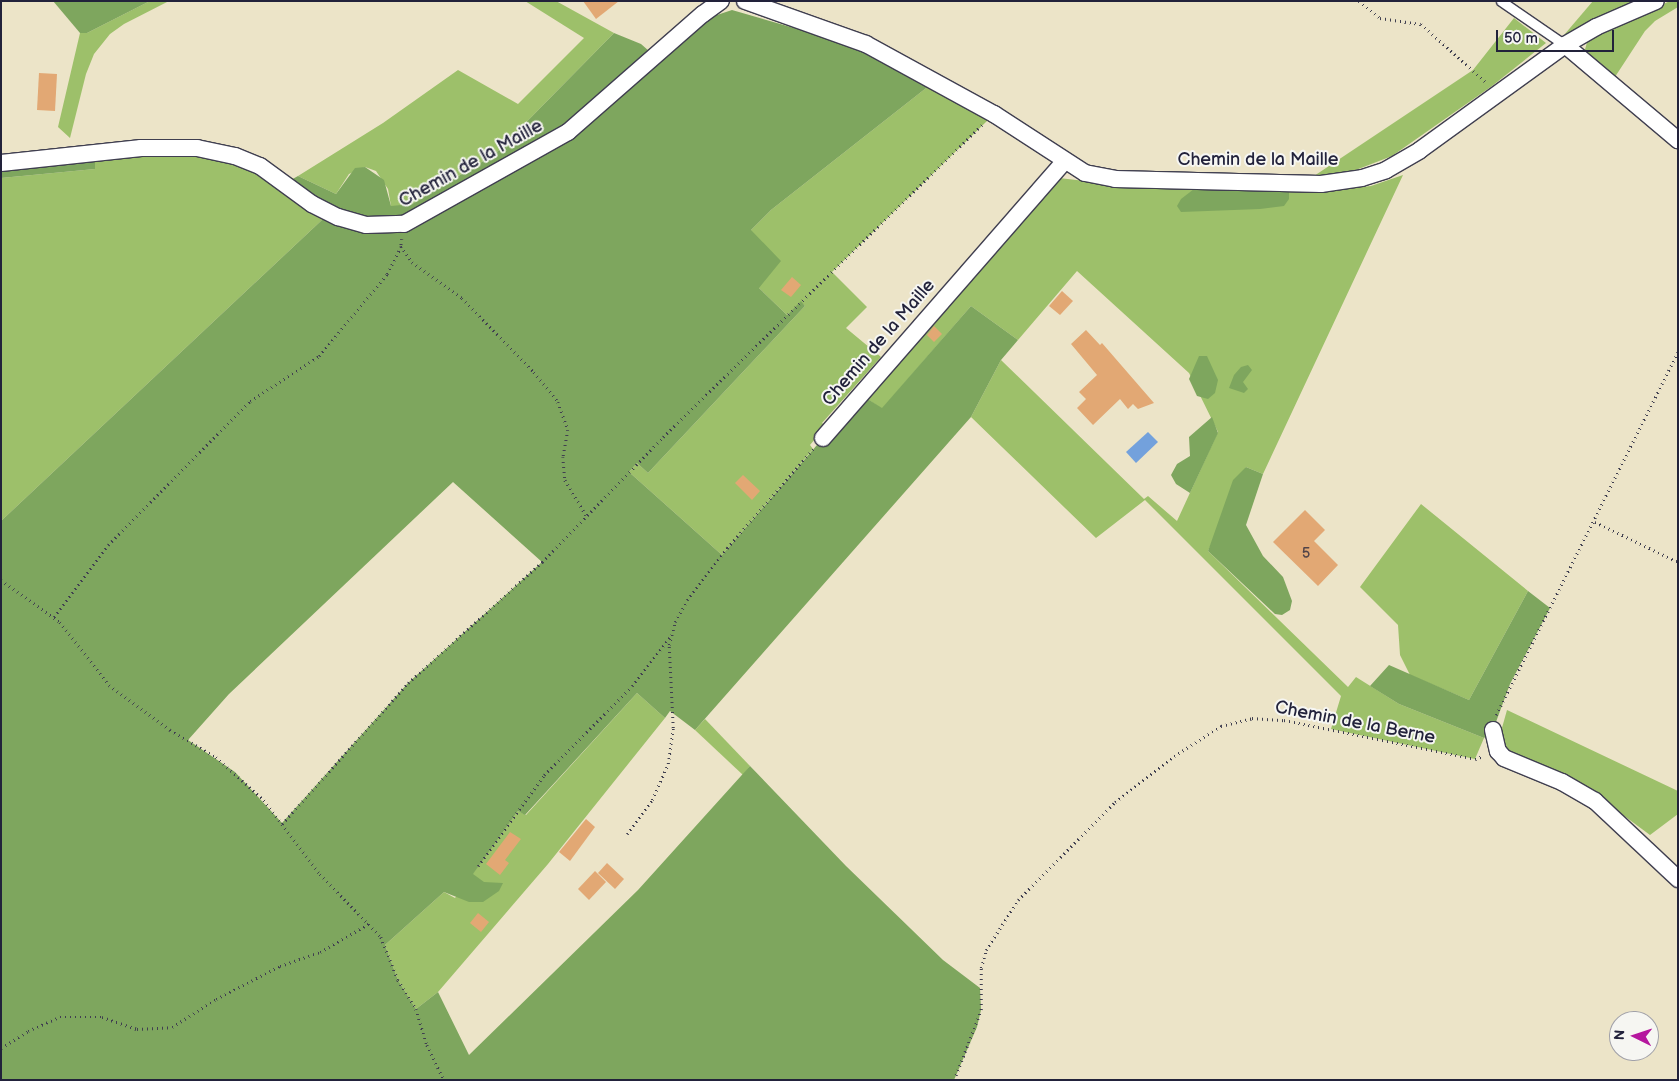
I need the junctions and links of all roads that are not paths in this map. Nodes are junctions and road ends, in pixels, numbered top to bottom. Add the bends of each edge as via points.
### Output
1 (721, 1) edge
2 (745, 1) edge
3 (1501, 1) edge
4 (1656, 1) edge
5 (1565, 46) junction
6 (1678, 140) edge
7 (1064, 162) junction
8 (1, 163) edge
9 (823, 438) road end
10 (1492, 730) road end
11 (1678, 879) edge

1 - 8 street, Chemin de la Maille via 568,132 404,224 366,226 338,217 312,204 260,166 235,156 197,148 163,146
2 - 7 street, Chemin de la Maille via 866,44 994,114
3 - 5 lane
4 - 5 street, Chemin de la Maille
5 - 6 street
5 - 7 street, Chemin de la Maille via 1396,164 1374,174 1337,183 1115,178 1086,173
7 - 9 street, Chemin de la Maille
10 - 11 street via 1498,751 1515,765 1562,782 1595,801

